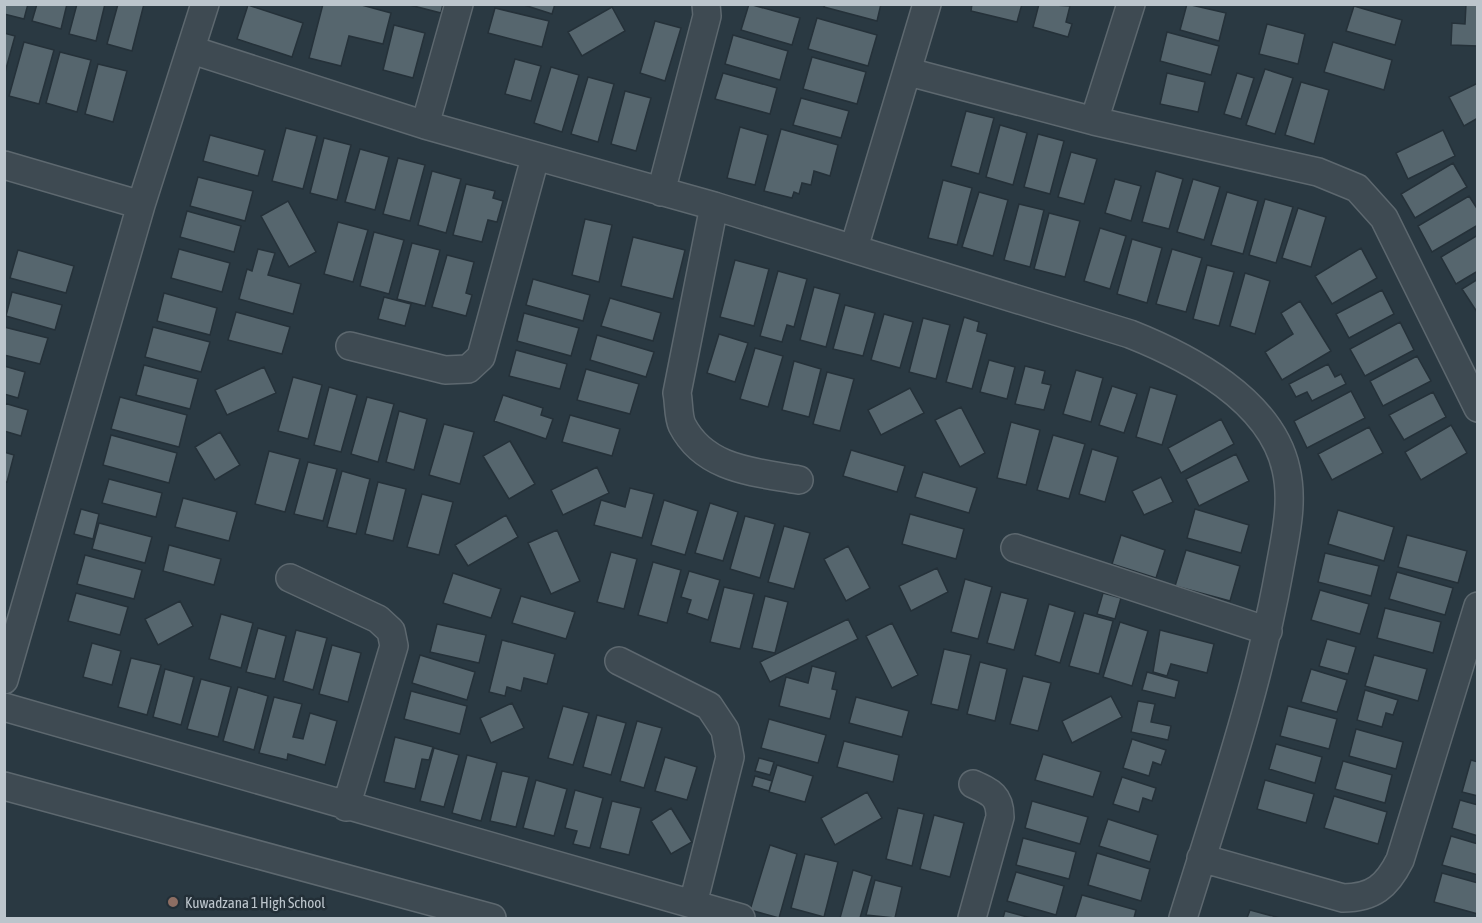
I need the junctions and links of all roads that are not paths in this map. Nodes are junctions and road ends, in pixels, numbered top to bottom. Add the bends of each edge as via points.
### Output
1 (205, 4) edge
2 (459, 4) edge
3 (706, 4) edge
4 (927, 4) edge
5 (1131, 4) edge
6 (192, 50) junction
7 (909, 72) junction
8 (1094, 121) junction
9 (425, 125) junction
10 (535, 158) junction
11 (4, 165) edge
12 (661, 192) junction
13 (141, 205) junction
14 (714, 206) junction
15 (854, 248) junction
16 (350, 346) dead end
17 (1478, 408) edge
18 (799, 480) dead end
19 (1015, 548) dead end
20 (290, 578) dead end
21 (1478, 606) edge
22 (1268, 630) junction
23 (619, 661) dead end
24 (4, 680) edge
25 (4, 707) edge
26 (973, 784) dead end
27 (4, 786) edge
28 (346, 807) junction
29 (1202, 858) junction
30 (693, 903) junction
31 (492, 918) edge
32 (741, 918) edge
33 (972, 918) edge
34 (1183, 918) edge

1 - 6 street
2 - 9 street
3 - 12 street via 708,16
4 - 7 street
5 - 8 street
6 - 9 street
6 - 13 street
7 - 8 street
7 - 15 street
8 - 17 street via 1318,172 1357,188 1384,218
9 - 10 street
10 - 12 street
10 - 16 street via 481,357 468,369 445,370
11 - 13 street
12 - 14 street
13 - 24 street
14 - 15 street
14 - 18 street via 677,393 682,423 698,447 729,467
15 - 22 street via 1149,342 1211,374 1246,404 1270,432 1286,467 1290,508
19 - 22 street
20 - 28 street via 378,619 391,631 394,646
21 - 29 street via 1400,860 1382,887 1365,897 1343,898
22 - 29 street
23 - 30 street via 709,706 725,730 730,757
25 - 28 street
26 - 33 street via 993,792 1000,818
27 - 31 street
28 - 30 street
29 - 34 street
30 - 32 street

